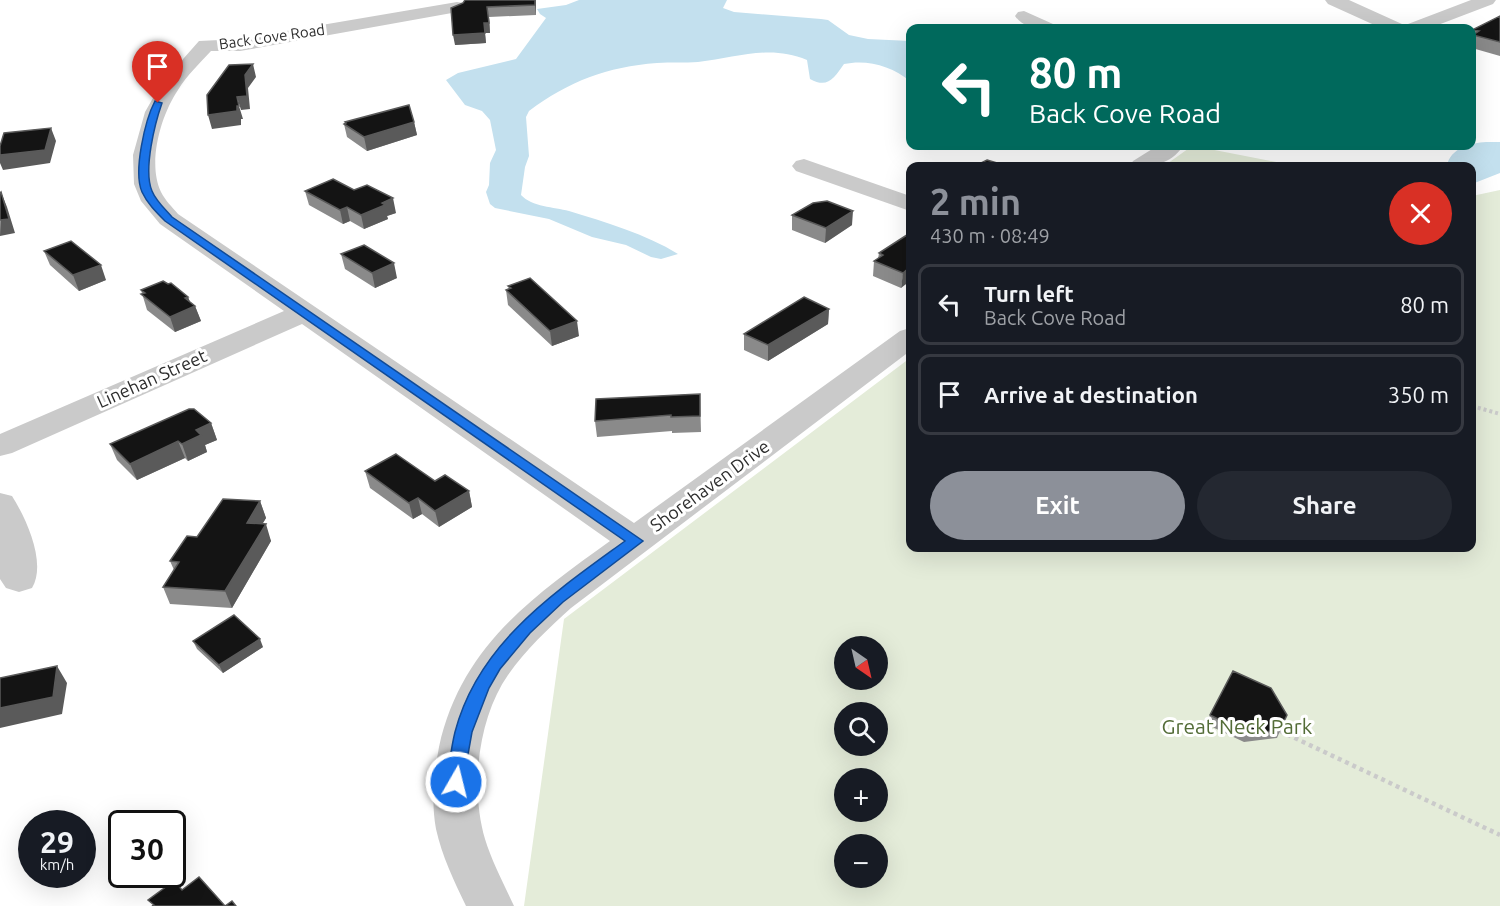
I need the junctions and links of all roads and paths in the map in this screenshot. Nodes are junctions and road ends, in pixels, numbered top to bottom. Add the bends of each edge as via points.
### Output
1 (1334, 0) edge
2 (1487, 0) edge
3 (457, 7) edge
4 (1024, 16) dead end
5 (1039, 24) edge
6 (1386, 24) edge
7 (1424, 24) edge
8 (1166, 150) edge
9 (1147, 162) edge
10 (804, 166) dead end
11 (906, 203) edge
12 (304, 313) junction
13 (906, 340) edge
14 (1476, 407) edge
15 (1500, 414) edge
16 (0, 446) edge
17 (0, 504) edge
18 (635, 541) junction
19 (19, 579) dead end
20 (1280, 731) edge
21 (1500, 835) edge
22 (490, 906) edge

1 - 6 street
2 - 7 street
3 - 12 street, Back Cove Road via 240,45 206,45 158,103 143,167 147,191 155,205 169,219
4 - 5 street
8 - 9 street
10 - 11 street
12 - 16 street, Linehan Street
12 - 18 street, Back Cove Road
13 - 18 street, Shorehaven Drive
14 - 15 path
17 - 19 street via 16,545
18 - 22 street, Shorehaven Drive via 558,598 524,629 481,686 464,732 456,782 457,817 469,862
20 - 21 path

